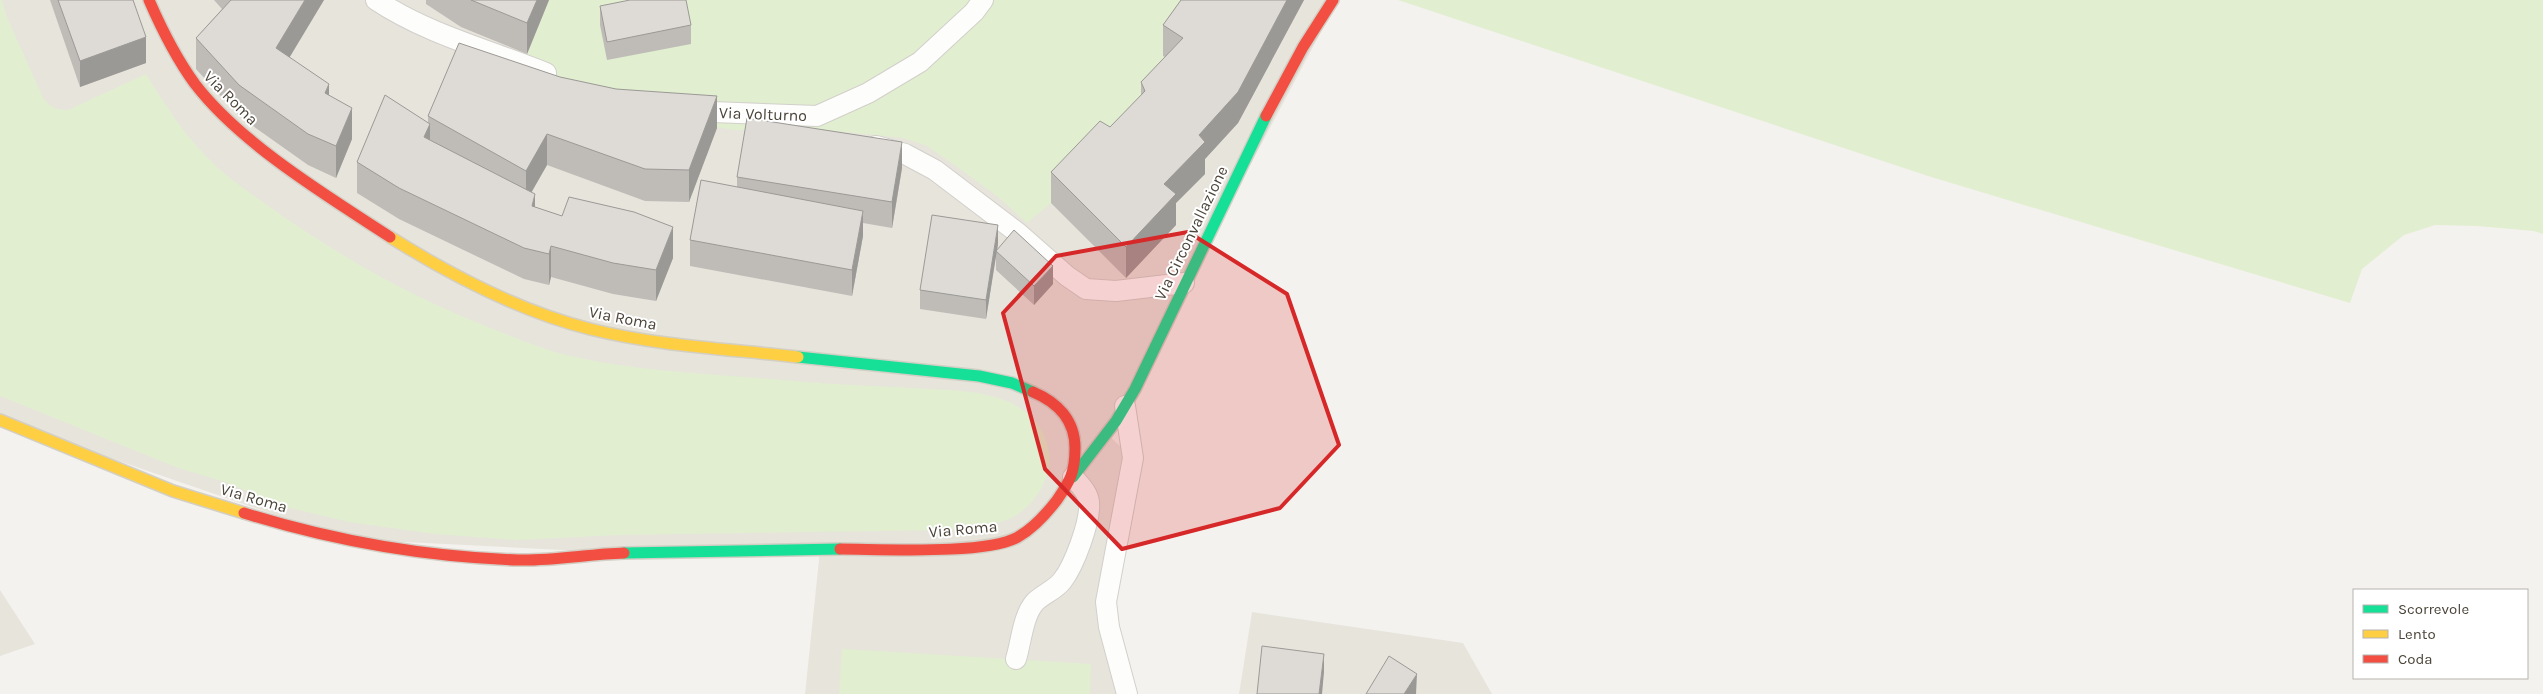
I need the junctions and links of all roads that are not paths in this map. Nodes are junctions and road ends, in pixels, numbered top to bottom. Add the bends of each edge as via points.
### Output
1 (148, 0) edge
2 (376, 0) edge
3 (983, 0) edge
4 (1333, 0) edge
5 (567, 82) edge
6 (676, 107) edge
7 (862, 142) edge
8 (1184, 283) junction
9 (1125, 406) junction
10 (0, 420) edge
11 (1073, 477) junction
12 (1016, 659) dead end
13 (1126, 694) edge

1 - 11 street, Via Roma via 166,40 194,85 240,132 382,232 489,293 562,321 619,336 979,376 1012,383 1050,399 1064,413 1074,441
2 - 5 lane via 460,41
3 - 6 lane, Via Volturno via 920,62 868,93 816,116 713,112
4 - 8 street, Via Circonvallazione via 1287,75
7 - 8 lane via 905,154 935,170 1086,289 1116,291
8 - 9 street, Via Circonvallazione
9 - 11 street, Via Circonvallazione
9 - 13 lane via 1133,458 1106,602
10 - 11 street, Via Roma via 173,491 266,520 345,539 431,552 519,560 622,554 984,547 1010,540 1030,529 1060,499
11 - 12 lane via 1089,501 1084,529 1062,580 1049,594 1035,601 1028,613

